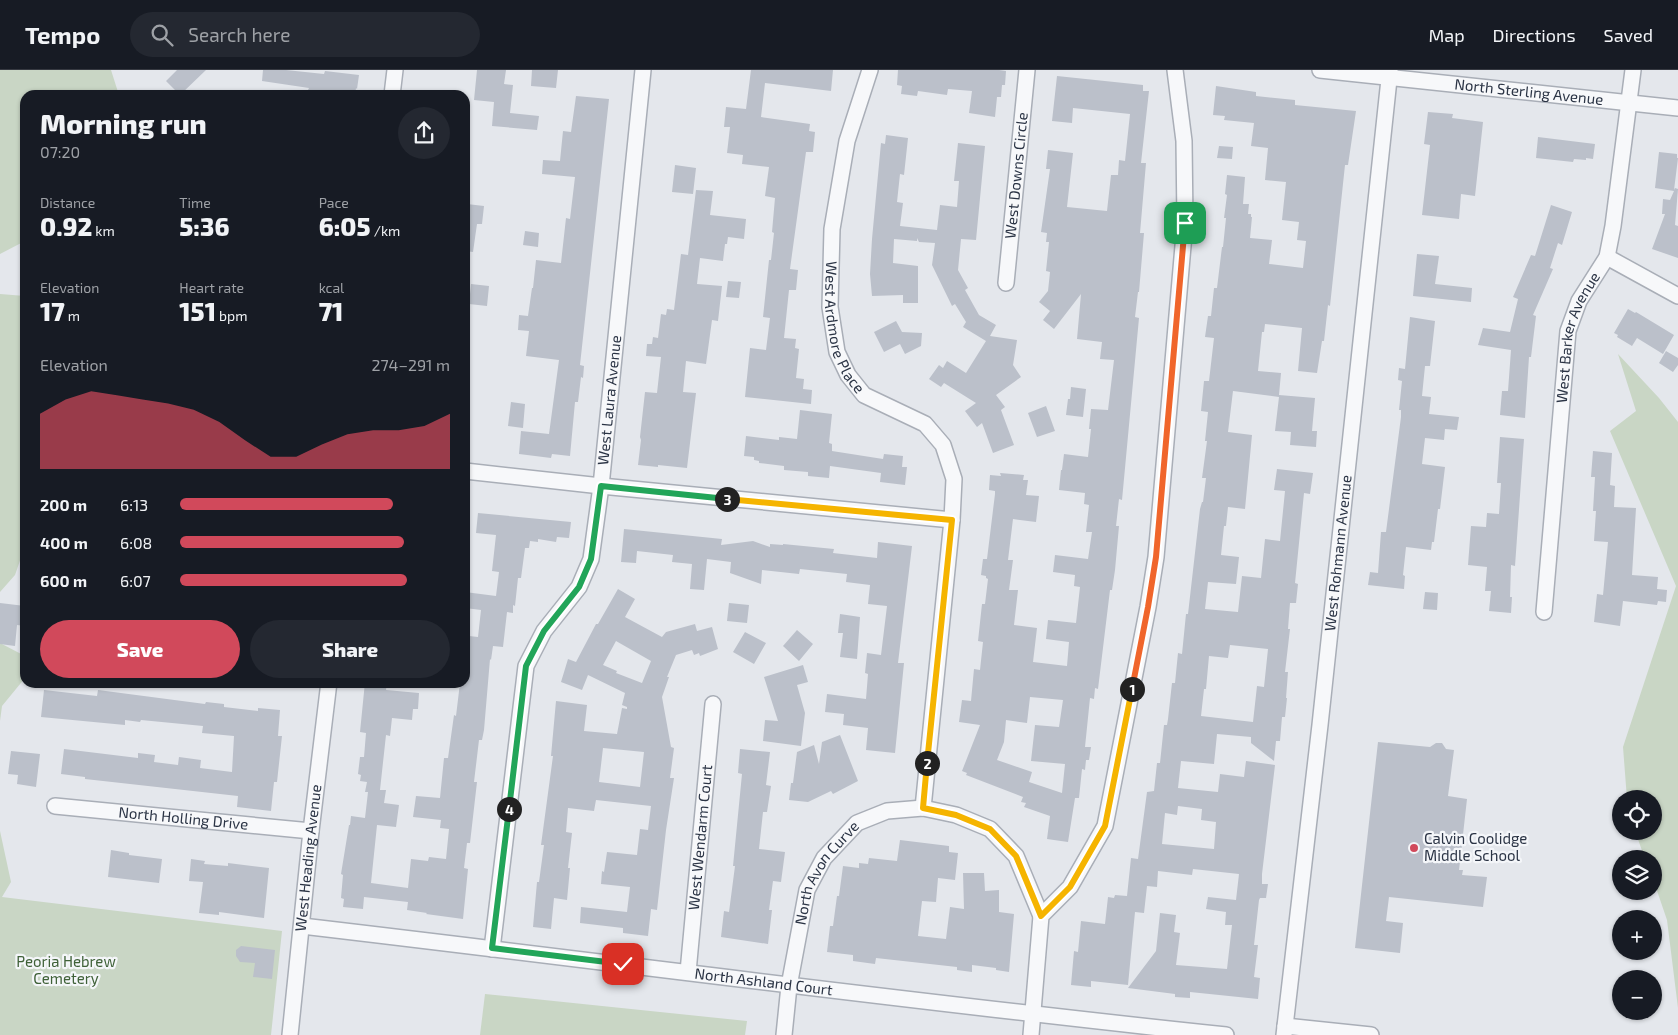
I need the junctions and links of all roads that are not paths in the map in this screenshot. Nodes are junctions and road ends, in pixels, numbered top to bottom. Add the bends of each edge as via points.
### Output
1 (395, 70) edge
2 (643, 70) edge
3 (870, 70) edge
4 (1027, 70) edge
5 (1176, 70) edge
6 (1320, 70) edge
7 (1634, 70) edge
8 (1389, 74) edge
9 (393, 90) edge
10 (1630, 102) junction
11 (1678, 108) edge
12 (1607, 257) junction
13 (1006, 283) dead end
14 (1678, 296) edge
15 (470, 472) edge
16 (601, 486) junction
17 (952, 520) junction
18 (1544, 612) dead end
19 (328, 688) edge
20 (713, 704) dead end
21 (55, 806) dead end
22 (923, 808) junction
23 (311, 831) junction
24 (1041, 916) junction
25 (302, 926) junction
26 (492, 948) junction
27 (688, 972) junction
28 (789, 986) junction
29 (1034, 1015) junction
30 (1284, 1030) edge
31 (290, 1035) edge
32 (784, 1035) edge
33 (1032, 1035) edge
34 (1226, 1035) edge
35 (1371, 1035) edge

1 - 9 street
2 - 16 street, West Laura Avenue
3 - 17 street, West Ardmore Place via 847,141 832,229 830,307 837,352 848,375 864,394 925,424 943,445 954,479
4 - 13 street, West Downs Circle
5 - 24 street via 1184,141 1185,223 1156,557 1105,826 1070,887
6 - 8 street, North Sterling Avenue
7 - 10 street, West Barker Avenue
8 - 10 street, North Sterling Avenue
8 - 30 street, West Rohmann Avenue
10 - 11 street, North Sterling Avenue
10 - 12 street, West Barker Avenue
12 - 14 street
12 - 18 street, West Barker Avenue via 1579,301 1568,331
15 - 16 street
16 - 17 street
16 - 26 street, West Laura Avenue via 591,559 579,587 544,631 526,666
17 - 22 street, West Ardmore Place
19 - 23 street, West Heading Avenue
20 - 27 street, West Wendarm Court
21 - 23 street, North Holling Drive
22 - 24 street, North Avon Curve via 956,815 990,829 1016,856
22 - 28 street, North Avon Curve via 887,811 857,823 824,858 807,890
23 - 25 street, West Heading Avenue
24 - 29 street
25 - 26 street, North Ashland Court
25 - 31 street, West Heading Avenue
26 - 27 street, North Ashland Court
27 - 28 street, North Ashland Court
28 - 29 street, North Ashland Court
28 - 32 street, North Avon Curve
29 - 33 street
29 - 34 street, North Ashland Court
30 - 35 street

